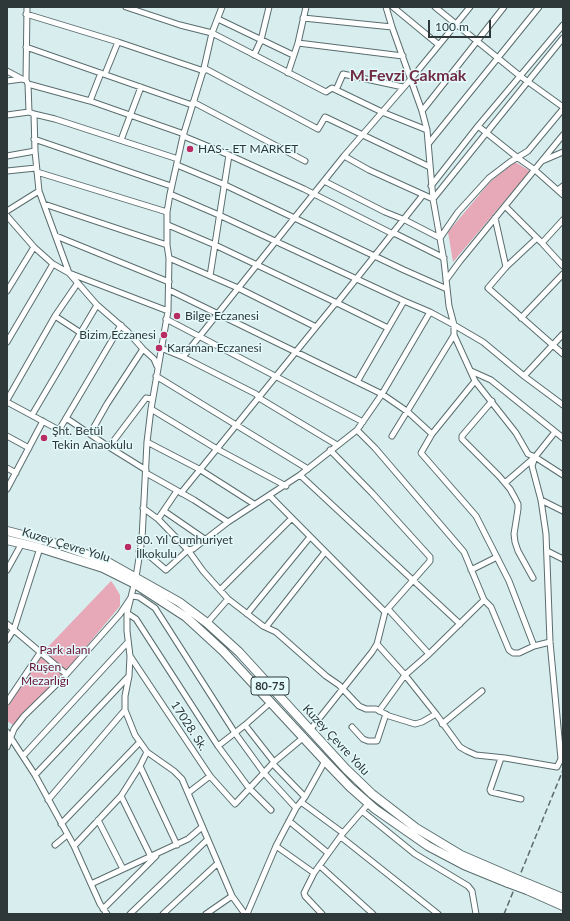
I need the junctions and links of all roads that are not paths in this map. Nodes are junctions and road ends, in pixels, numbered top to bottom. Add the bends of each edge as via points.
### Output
1 (27, 7) edge
2 (126, 7) edge
3 (222, 7) edge
4 (269, 7) edge
5 (306, 7) edge
6 (386, 7) edge
7 (393, 7) edge
8 (435, 7) edge
9 (470, 7) edge
10 (504, 7) edge
11 (539, 7) edge
12 (26, 14) junction
13 (303, 18) junction
14 (218, 19) junction
15 (456, 24) junction
16 (563, 25) edge
17 (392, 27) junction
18 (212, 34) junction
19 (563, 38) edge
20 (261, 40) junction
21 (477, 41) junction
22 (118, 42) junction
23 (298, 43) junction
24 (439, 45) junction
25 (26, 47) junction
26 (254, 55) junction
27 (293, 56) junction
28 (402, 56) junction
29 (498, 58) junction
30 (204, 69) junction
31 (7, 71) edge
32 (288, 73) junction
33 (103, 74) junction
34 (520, 76) junction
35 (411, 79) junction
36 (25, 81) junction
37 (7, 82) edge
38 (529, 82) junction
39 (141, 87) junction
40 (403, 87) junction
41 (336, 90) junction
42 (90, 101) junction
43 (193, 104) junction
44 (563, 108) edge
45 (422, 110) junction
46 (382, 112) junction
47 (32, 113) junction
48 (7, 115) edge
49 (130, 115) junction
50 (478, 126) junction
51 (427, 130) junction
52 (486, 133) junction
53 (184, 135) junction
54 (363, 135) junction
55 (563, 135) edge
56 (34, 139) junction
57 (121, 140) junction
58 (429, 143) junction
59 (35, 151) junction
60 (563, 152) edge
61 (229, 155) junction
62 (7, 156) edge
63 (344, 156) junction
64 (518, 158) junction
65 (305, 161) dead end
66 (177, 162) junction
67 (541, 162) junction
68 (430, 167) junction
69 (36, 170) junction
70 (535, 170) junction
71 (7, 171) edge
72 (324, 181) junction
73 (225, 185) junction
74 (171, 186) junction
75 (431, 186) junction
76 (563, 186) edge
77 (558, 190) junction
78 (39, 191) junction
79 (170, 194) junction
80 (314, 194) junction
81 (563, 194) edge
82 (423, 196) junction
83 (432, 200) junction
84 (44, 204) junction
85 (505, 206) junction
86 (7, 211) edge
87 (167, 212) junction
88 (219, 215) junction
89 (7, 216) edge
90 (495, 218) junction
91 (295, 219) junction
92 (405, 220) junction
93 (563, 220) edge
94 (168, 225) junction
95 (394, 233) junction
96 (56, 236) junction
97 (440, 238) junction
98 (537, 238) junction
99 (276, 242) junction
100 (542, 243) junction
101 (166, 245) junction
102 (215, 245) junction
103 (34, 247) junction
104 (375, 256) junction
105 (169, 258) junction
106 (444, 258) junction
107 (53, 264) junction
108 (257, 265) junction
109 (563, 266) edge
110 (506, 267) junction
111 (69, 273) junction
112 (563, 274) edge
113 (210, 276) junction
114 (357, 279) junction
115 (446, 280) junction
116 (169, 282) junction
117 (77, 284) junction
118 (238, 288) junction
119 (447, 289) junction
120 (169, 290) junction
121 (7, 291) edge
122 (404, 301) junction
123 (337, 303) junction
124 (97, 305) junction
125 (168, 311) junction
126 (430, 312) junction
127 (218, 313) junction
128 (55, 316) junction
129 (521, 318) junction
130 (166, 319) junction
131 (121, 325) junction
132 (454, 325) junction
133 (316, 327) junction
134 (388, 328) junction
135 (81, 333) junction
136 (563, 334) edge
137 (454, 335) junction
138 (199, 336) junction
139 (7, 342) edge
140 (553, 345) junction
141 (161, 348) junction
142 (142, 349) junction
143 (296, 353) junction
144 (563, 354) edge
145 (183, 357) junction
146 (157, 366) junction
147 (471, 372) junction
148 (156, 376) junction
149 (277, 376) junction
150 (524, 376) junction
151 (475, 381) junction
152 (357, 382) junction
153 (382, 394) junction
154 (259, 398) junction
155 (152, 399) junction
156 (7, 401) edge
157 (492, 401) junction
158 (563, 405) edge
159 (151, 408) junction
160 (408, 412) junction
161 (32, 415) junction
162 (66, 418) junction
163 (42, 421) junction
164 (363, 422) junction
165 (237, 425) junction
166 (357, 430) junction
167 (555, 432) junction
168 (90, 434) junction
169 (432, 434) junction
170 (7, 436) edge
171 (392, 436) dead end
172 (563, 438) edge
173 (147, 442) junction
174 (337, 446) junction
175 (109, 447) junction
176 (29, 448) junction
177 (217, 449) junction
178 (330, 450) junction
179 (535, 457) junction
180 (7, 468) edge
181 (199, 469) junction
182 (308, 469) junction
183 (146, 472) junction
184 (16, 473) junction
185 (300, 475) junction
186 (563, 475) edge
187 (505, 483) junction
188 (286, 486) junction
189 (7, 489) edge
190 (179, 492) junction
191 (270, 496) junction
192 (541, 500) junction
193 (254, 504) junction
194 (143, 508) junction
195 (164, 511) junction
196 (563, 511) edge
197 (158, 519) junction
198 (291, 519) junction
199 (228, 522) junction
200 (7, 531) edge
201 (310, 537) junction
202 (7, 540) edge
203 (206, 540) junction
204 (22, 544) junction
205 (40, 548) junction
206 (188, 550) junction
207 (139, 551) junction
208 (547, 551) junction
209 (325, 552) junction
210 (497, 557) junction
211 (563, 559) edge
212 (7, 570) edge
213 (471, 570) junction
214 (533, 578) dead end
215 (413, 580) junction
216 (135, 581) junction
217 (220, 590) junction
218 (132, 596) junction
219 (228, 599) junction
220 (484, 600) junction
221 (386, 611) junction
222 (127, 613) junction
223 (247, 614) junction
224 (206, 623) junction
225 (7, 624) edge
226 (460, 624) junction
227 (266, 627) junction
228 (14, 629) junction
229 (7, 640) edge
230 (128, 642) junction
231 (550, 642) junction
232 (377, 644) junction
233 (534, 646) junction
234 (42, 654) junction
235 (429, 654) junction
236 (130, 656) junction
237 (66, 674) junction
238 (405, 675) junction
239 (129, 676) junction
240 (342, 689) junction
241 (482, 691) dead end
242 (7, 702) edge
243 (271, 702) junction
244 (125, 710) junction
245 (379, 710) junction
246 (386, 714) junction
247 (436, 714) junction
248 (442, 724) junction
249 (245, 725) junction
250 (352, 727) dead end
251 (310, 730) junction
252 (7, 732) edge
253 (235, 733) junction
254 (304, 737) junction
255 (11, 738) junction
256 (139, 743) junction
257 (218, 746) junction
258 (7, 747) edge
259 (147, 752) junction
260 (23, 756) junction
261 (501, 758) junction
262 (325, 761) junction
263 (273, 763) junction
264 (140, 766) junction
265 (264, 773) junction
266 (35, 775) junction
267 (210, 776) junction
268 (249, 788) junction
269 (188, 793) junction
270 (121, 796) junction
271 (304, 796) junction
272 (521, 799) dead end
273 (48, 800) junction
274 (301, 802) junction
275 (369, 803) junction
276 (296, 808) junction
277 (271, 810) dead end
278 (362, 811) junction
279 (98, 820) junction
280 (289, 821) junction
281 (61, 824) junction
282 (202, 826) junction
283 (67, 835) junction
284 (342, 835) junction
285 (207, 840) junction
286 (55, 845) dead end
287 (177, 845) junction
288 (74, 846) junction
289 (276, 846) junction
290 (328, 853) junction
291 (158, 854) junction
292 (151, 857) junction
293 (218, 863) junction
294 (320, 866) junction
295 (123, 870) junction
296 (314, 873) junction
297 (510, 880) junction
298 (91, 884) junction
299 (528, 887) junction
300 (232, 896) junction
301 (563, 898) edge
302 (563, 906) edge
303 (103, 909) junction
304 (107, 914) edge
305 (130, 914) edge
306 (163, 914) edge
307 (206, 914) edge
308 (246, 914) edge
309 (322, 914) edge
310 (373, 914) edge
311 (438, 914) edge
312 (476, 914) edge

1 - 12 street
2 - 18 street
3 - 14 street
4 - 20 street
5 - 13 street
6 - 17 street
7 - 24 street
8 - 15 street
9 - 15 street
10 - 21 street
11 - 29 street
12 - 22 street
12 - 25 street
13 - 17 street
13 - 23 street
14 - 18 street
14 - 20 street
15 - 21 street
15 - 24 street
16 - 34 street
17 - 28 street
18 - 26 street
18 - 30 street
19 - 38 street
20 - 26 street
20 - 27 street
21 - 29 street
21 - 45 street
22 - 30 street
22 - 33 street
23 - 27 street
23 - 28 street
24 - 35 street
25 - 33 street
25 - 36 street
26 - 32 street
27 - 32 street
28 - 35 street
29 - 34 street
29 - 58 street
30 - 43 street
30 - 54 street via 318,129 325,117
31 - 36 street
32 - 41 street via 326,92 332,88
33 - 39 street
33 - 42 street
34 - 38 street
34 - 50 street
35 - 40 street
35 - 45 street
36 - 37 street
36 - 42 street
36 - 47 street
38 - 44 street
38 - 52 street
39 - 43 street
39 - 49 street
40 - 41 street via 343,74
40 - 46 street
41 - 46 street
42 - 49 street
43 - 53 street
43 - 65 street
44 - 64 street via 528,151
45 - 51 street
46 - 51 street
46 - 54 street
47 - 48 street
47 - 56 street
47 - 57 street
49 - 53 street
49 - 57 street
50 - 52 street
50 - 75 street
51 - 58 street
52 - 64 street
52 - 83 street
53 - 61 street
53 - 66 street
54 - 63 street
54 - 68 street
55 - 67 street
56 - 59 street
56 - 74 street
57 - 66 street
58 - 68 street
59 - 62 street
59 - 69 street
60 - 67 street
61 - 73 street
61 - 80 street
63 - 72 street
63 - 82 street
64 - 70 street
64 - 97 street via 489,178 458,212
66 - 73 street
66 - 74 street
67 - 70 street
68 - 75 street
69 - 71 street
69 - 78 street
69 - 87 street
70 - 77 street
70 - 85 street
72 - 80 street
72 - 92 street
73 - 88 street
73 - 91 street
74 - 79 street
75 - 83 street
76 - 77 street
77 - 81 street
78 - 84 street
78 - 86 street
79 - 87 street
79 - 88 street
80 - 91 street
80 - 95 street
82 - 83 street
82 - 92 street
83 - 97 street
84 - 96 street
84 - 101 street
85 - 90 street
85 - 98 street
87 - 94 street
88 - 99 street
88 - 102 street
89 - 103 street
90 - 110 street
90 - 115 street
91 - 99 street
91 - 104 street
92 - 95 street
92 - 97 street
93 - 100 street
94 - 101 street
94 - 102 street
95 - 104 street
95 - 106 street
96 - 111 street
96 - 116 street
97 - 106 street
98 - 100 street
98 - 110 street
99 - 108 street
99 - 114 street
100 - 109 street
101 - 105 street
102 - 108 street
102 - 113 street
103 - 107 street
103 - 121 street
104 - 114 street
104 - 119 street
105 - 113 street
105 - 116 street
106 - 115 street
107 - 111 street
107 - 139 street
108 - 118 street
108 - 123 street
110 - 129 street via 488,288
111 - 117 street
111 - 125 street
112 - 129 street
113 - 118 street
114 - 122 street
114 - 123 street
115 - 119 street
116 - 120 street
117 - 124 street
117 - 128 street
118 - 127 street
118 - 133 street
119 - 132 street
120 - 125 street
120 - 127 street
122 - 126 street
122 - 134 street
123 - 133 street
123 - 134 street
124 - 131 street
124 - 135 street
125 - 130 street
126 - 132 street
126 - 153 street
127 - 138 street
127 - 143 street
128 - 135 street
128 - 156 street
129 - 140 street
130 - 138 street
130 - 141 street
131 - 142 street
131 - 162 street
132 - 137 street
132 - 150 street via 483,342
133 - 143 street
134 - 152 street
135 - 161 street
136 - 140 street
137 - 147 street
137 - 160 street
138 - 145 street
138 - 149 street
140 - 144 street
140 - 150 street
141 - 145 street
141 - 146 street
142 - 146 street via 154,359
142 - 168 street
143 - 149 street
143 - 152 street
145 - 154 street via 256,394
146 - 148 street
147 - 151 street
147 - 167 street via 491,380
148 - 155 street
148 - 165 street
149 - 154 street
149 - 164 street
150 - 158 street
151 - 157 street
151 - 169 street
152 - 153 street
153 - 160 street
153 - 164 street
154 - 165 street
154 - 174 street
155 - 159 street
155 - 175 street via 146,398
156 - 161 street
157 - 179 street via 528,454
157 - 187 street via 462,439
159 - 173 street
159 - 177 street
160 - 169 street
160 - 171 street
161 - 163 street
162 - 163 street via 59,430
162 - 168 street
163 - 176 street
164 - 166 street
165 - 177 street
165 - 182 street
166 - 174 street
166 - 213 street via 464,552
167 - 172 street
167 - 179 street
168 - 175 street
169 - 210 street via 421,453 476,516
170 - 176 street
173 - 181 street
173 - 183 street
174 - 178 street
175 - 183 street
176 - 184 street
177 - 181 street
177 - 188 street
178 - 182 street
178 - 215 street via 430,557 430,561
179 - 186 street
179 - 187 street
179 - 192 street via 532,466
180 - 184 street
181 - 190 street
181 - 193 street
182 - 185 street
183 - 190 street
183 - 194 street
184 - 189 street
185 - 188 street
185 - 215 street
187 - 214 street via 518,504 515,542
188 - 191 street
190 - 195 street
190 - 199 street
191 - 193 street
191 - 198 street
192 - 196 street
192 - 208 street
193 - 199 street
194 - 197 street
194 - 207 street
195 - 197 street
195 - 203 street
197 - 206 street
198 - 201 street
198 - 217 street
199 - 203 street
200 - 216 highway, Kuzey Çevre Yolu / 80-75 via 54,543 106,561
201 - 209 street
201 - 223 street
202 - 204 highway, Kuzey Çevre Yolu / 80-75
203 - 206 street
204 - 205 highway, Kuzey Çevre Yolu / 80-75
204 - 212 street
205 - 216 highway, Kuzey Çevre Yolu / 80-75
205 - 228 street
206 - 207 street via 166,570
206 - 217 street
207 - 216 street
208 - 211 street
208 - 231 street
209 - 221 street
209 - 227 street
210 - 213 street
210 - 233 street
213 - 220 street
215 - 221 street
215 - 226 street
216 - 218 street
216 - 224 highway, Kuzey Çevre Yolu / 80-75 via 179,602
216 - 243 highway, Kuzey Çevre Yolu / 80-75 via 186,617 223,650
217 - 219 street
218 - 222 street
218 - 237 street via 120,614
218 - 253 street via 139,597 155,608
219 - 223 street
219 - 224 street
220 - 226 street
220 - 233 street via 490,607 509,650 519,653
221 - 232 street
221 - 235 street
222 - 230 street
222 - 257 street via 136,619
223 - 227 street
224 - 251 highway, Kuzey Çevre Yolu / 80-75 via 239,652
225 - 228 street
226 - 235 street
227 - 240 street via 276,632
228 - 229 street
228 - 234 street
230 - 236 street
230 - 260 street
231 - 233 street
231 - 261 street via 561,759 557,767
232 - 238 street
232 - 240 street
234 - 237 street
234 - 242 street via 40,653
235 - 238 street
236 - 239 street
236 - 267 street, 17028. Sk.
237 - 255 street via 24,716 14,728
238 - 245 street
238 - 247 street
239 - 244 street
239 - 266 street
240 - 245 street via 359,706
240 - 251 street
241 - 248 street
243 - 249 street
243 - 254 highway, Kuzey Çevre Yolu / 80-75
244 - 256 street
244 - 273 street
245 - 246 street
246 - 247 street via 415,724
246 - 250 street via 376,741 364,739
247 - 248 street
248 - 261 street via 460,747 476,755
249 - 253 street
249 - 263 street
251 - 297 highway, Kuzey Çevre Yolu / 80-75 via 372,794 416,828
252 - 255 street
253 - 257 street
253 - 265 street
254 - 262 highway, Kuzey Çevre Yolu / 80-75
254 - 263 street
255 - 258 street
255 - 260 street
256 - 259 street
256 - 281 street
257 - 268 street
259 - 264 street
259 - 269 street via 174,771
260 - 266 street
261 - 272 street via 490,790
262 - 271 street
262 - 275 highway, Kuzey Çevre Yolu / 80-75
263 - 265 street
263 - 271 street
264 - 270 street
264 - 287 street
265 - 268 street
265 - 276 street
266 - 273 street
267 - 268 street, 17028. Sk. via 235,804
267 - 269 street
268 - 277 street
269 - 282 street
270 - 279 street
270 - 292 street
271 - 274 street
273 - 281 street
274 - 276 street
274 - 284 street
275 - 278 street
275 - 297 highway, Kuzey Çevre Yolu / 80-75 via 403,830 464,866
276 - 280 street
278 - 284 street
278 - 312 street via 415,854 468,886 472,891
279 - 288 street
279 - 295 street
280 - 289 street
280 - 290 street
281 - 283 street
282 - 285 street
282 - 287 street
283 - 286 street
283 - 288 street
284 - 290 street
284 - 311 street
285 - 293 street
285 - 305 street
287 - 291 street
288 - 298 street
289 - 296 street
289 - 308 street
290 - 294 street
291 - 292 street
291 - 303 street
292 - 295 street
293 - 300 street
293 - 306 street
294 - 296 street
294 - 310 street
295 - 298 street
296 - 309 street via 304,893
297 - 299 highway, 80-75, bridge
298 - 303 street
299 - 301 highway, 80-75
299 - 302 highway, 80-75
300 - 307 street
300 - 308 street
303 - 304 street

